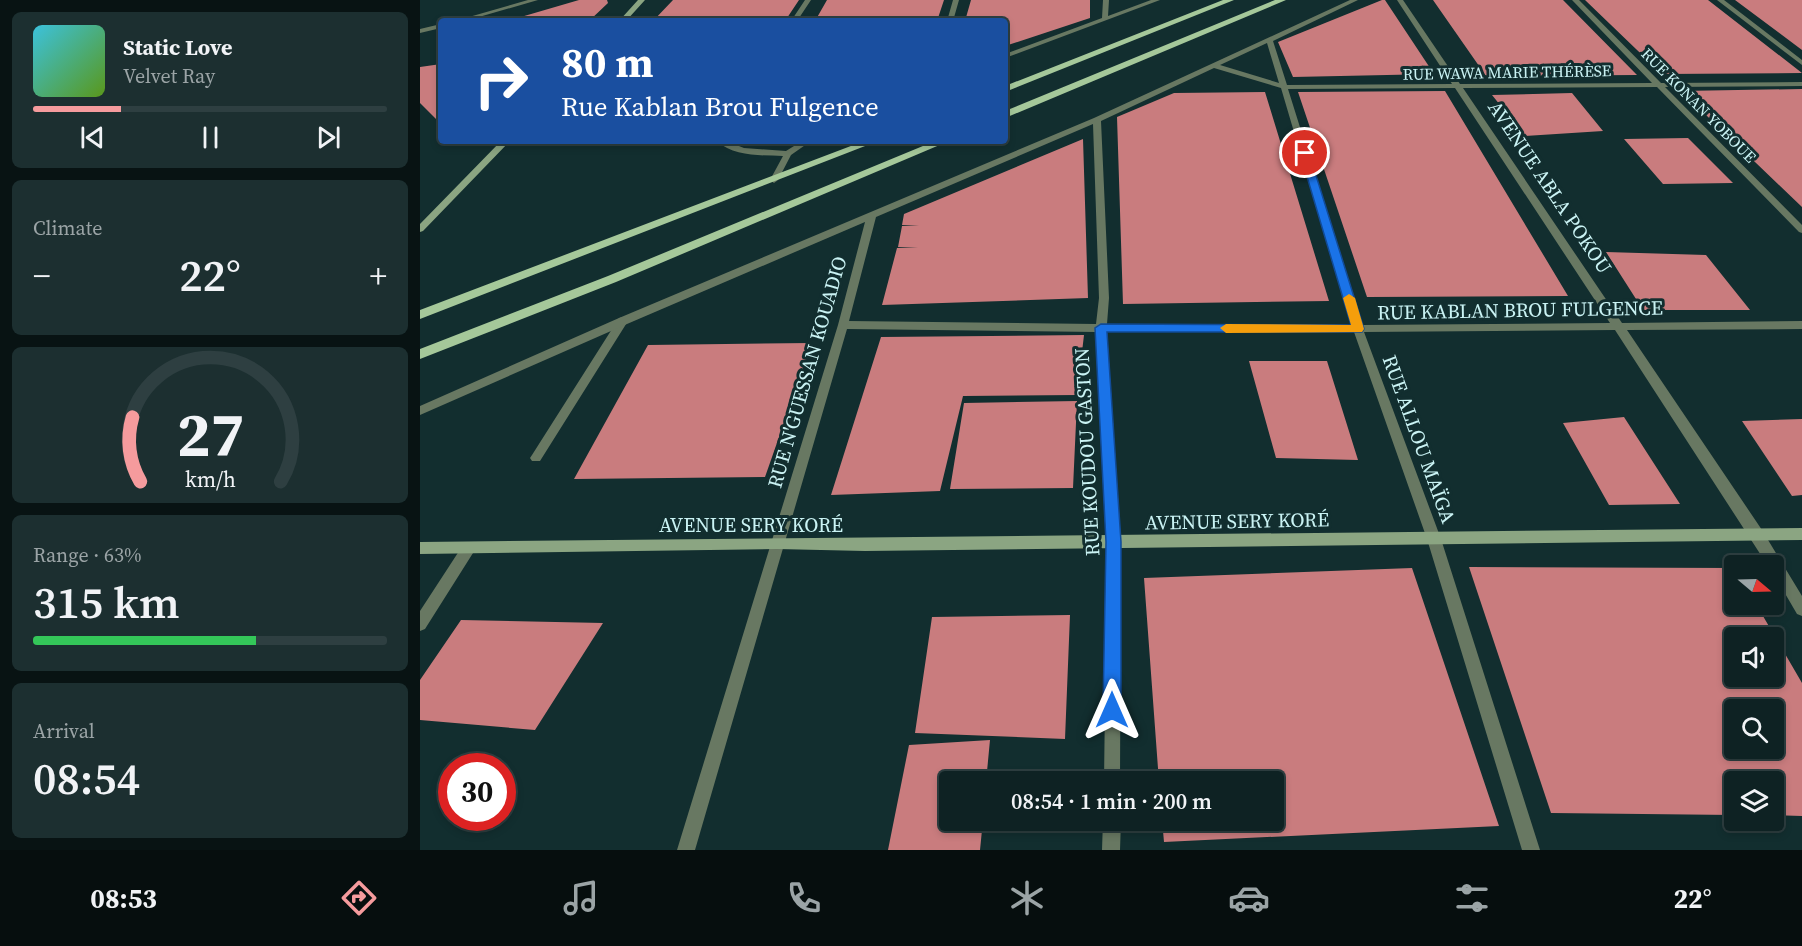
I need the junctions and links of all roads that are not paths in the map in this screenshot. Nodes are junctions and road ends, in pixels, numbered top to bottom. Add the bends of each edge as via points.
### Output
1 (535, 0) edge
2 (642, 0) edge
3 (808, 0) edge
4 (956, 0) edge
5 (1106, 0) edge
6 (1157, 0) edge
7 (1230, 0) edge
8 (1282, 0) edge
9 (1355, 0) edge
10 (1400, 0) edge
11 (1575, 0) edge
12 (1720, 0) edge
13 (469, 18) edge
14 (625, 18) edge
15 (796, 18) edge
16 (951, 18) edge
17 (1105, 19) junction
18 (438, 27) edge
19 (420, 31) edge
20 (1270, 40) junction
21 (1008, 55) edge
22 (1802, 63) edge
23 (1215, 66) junction
24 (1655, 84) junction
25 (1802, 84) edge
26 (1459, 86) junction
27 (1284, 87) junction
28 (1008, 88) edge
29 (1008, 115) edge
30 (1097, 120) junction
31 (503, 144) edge
32 (725, 144) edge
33 (803, 144) edge
34 (865, 144) edge
35 (937, 144) edge
36 (788, 154) junction
37 (774, 180) junction
38 (872, 214) junction
39 (420, 229) edge
40 (1802, 230) edge
41 (420, 315) edge
42 (623, 321) junction
43 (843, 325) junction
44 (1802, 325) edge
45 (1620, 327) junction
46 (1101, 328) junction
47 (1358, 329) junction
48 (420, 354) edge
49 (420, 411) edge
50 (536, 458) dead end
51 (1757, 534) junction
52 (1802, 534) edge
53 (1434, 539) junction
54 (1114, 542) junction
55 (777, 543) junction
56 (420, 548) edge
57 (468, 549) junction
58 (1802, 609) edge
59 (420, 624) edge
60 (1112, 771) edge
61 (1112, 831) edge
62 (687, 850) edge
63 (1111, 850) edge
64 (1531, 850) edge

1 - 13 street
2 - 14 street
3 - 15 street
4 - 16 street
5 - 17 street
6 - 17 street
7 - 28 main road
8 - 29 main road
9 - 20 street
10 - 26 street, AVENUE ABLA POKOU
11 - 24 street, RUE KONAN YOBOUE
12 - 22 street
17 - 21 street
18 - 19 street
20 - 23 street
20 - 27 street, RUE ALLOU MAÏGA
23 - 27 street, RUE WAWA MARIE THÉRÈSE
23 - 30 street
24 - 25 street, RUE WAWA MARIE THÉRÈSE
24 - 26 street, RUE WAWA MARIE THÉRÈSE
24 - 40 street, RUE KONAN YOBOUE
26 - 27 street, RUE WAWA MARIE THÉRÈSE
26 - 45 street, AVENUE ABLA POKOU
27 - 47 street, RUE ALLOU MAÏGA
30 - 38 street
30 - 46 street, RUE KOUDOU GASTON via 1104,298
31 - 39 street
32 - 36 street
33 - 36 street
34 - 37 main road
35 - 48 main road
36 - 37 street
37 - 41 main road
38 - 42 street
38 - 43 street, RUE N'GUESSAN KOUADIO
42 - 49 street
42 - 50 street
43 - 46 street, RUE KABLAN BROU FULGENCE
43 - 55 street, RUE N'GUESSAN KOUADIO
44 - 45 street, RUE KABLAN BROU FULGENCE
45 - 47 street, RUE KABLAN BROU FULGENCE
45 - 51 street, AVENUE ABLA POKOU
46 - 47 street, RUE KABLAN BROU FULGENCE
46 - 54 street, RUE KOUDOU GASTON
47 - 53 street, RUE ALLOU MAÏGA
51 - 52 street, AVENUE SERY KORÉ
51 - 53 street, AVENUE SERY KORÉ
51 - 58 street, AVENUE ABLA POKOU
53 - 54 street, AVENUE SERY KORÉ
53 - 64 street, RUE ALLOU MAÏGA
54 - 55 street, AVENUE SERY KORÉ
54 - 60 street, RUE KOUDOU GASTON
55 - 57 street, AVENUE SERY KORÉ
55 - 62 street, RUE N'GUESSAN KOUADIO
56 - 57 street, AVENUE SERY KORÉ
57 - 59 street
61 - 63 street

